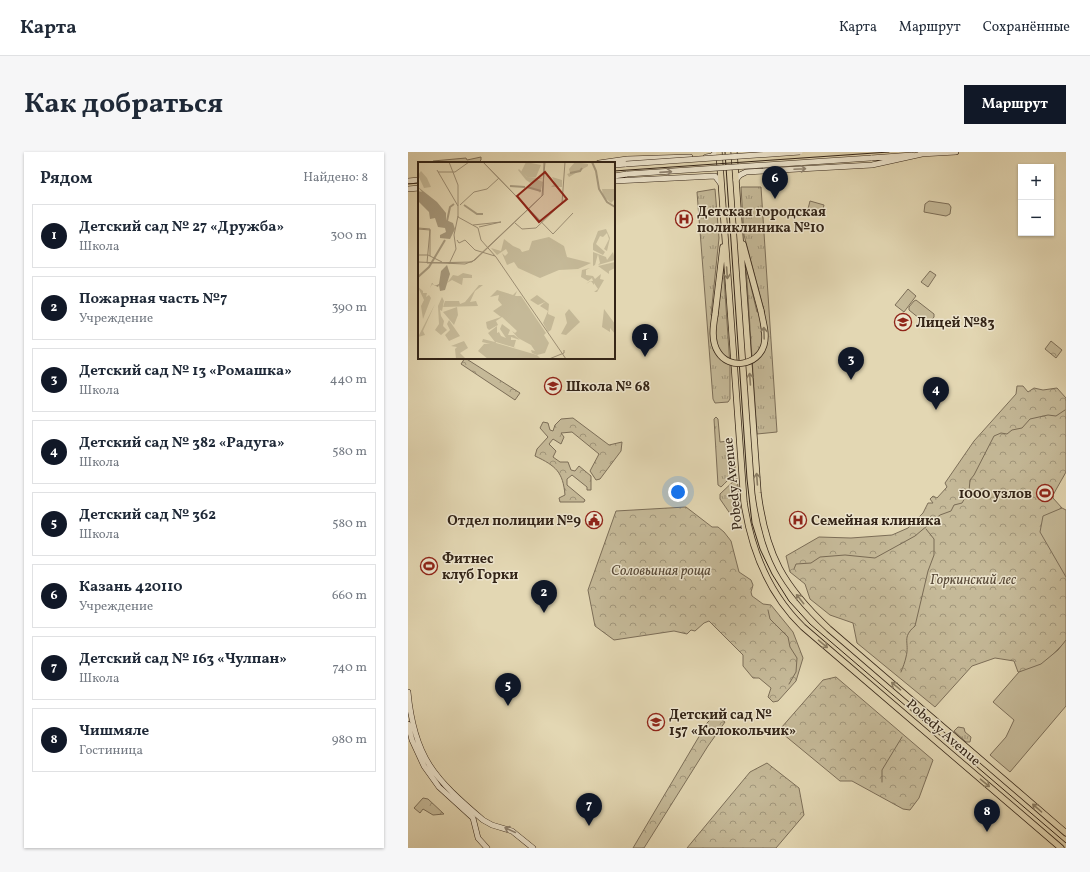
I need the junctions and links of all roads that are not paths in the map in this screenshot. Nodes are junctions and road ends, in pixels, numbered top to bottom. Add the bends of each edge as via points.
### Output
1 (716, 152) edge
2 (719, 152) edge
3 (734, 152) edge
4 (800, 152) edge
5 (956, 152) edge
6 (922, 154) junction
7 (606, 162) edge
8 (615, 164) edge
9 (615, 176) edge
10 (418, 180) edge
11 (736, 180) junction
12 (408, 181) edge
13 (615, 181) edge
14 (722, 185) junction
15 (418, 188) edge
16 (408, 189) edge
17 (739, 232) junction
18 (724, 234) junction
19 (408, 692) edge
20 (408, 724) edge
21 (473, 818) junction
22 (483, 820) junction
23 (1066, 833) edge
24 (487, 848) edge
25 (533, 848) edge
26 (1061, 848) edge

1 - 7 main road via 709,157
2 - 14 main road, Pobedy Avenue
3 - 11 main road, Pobedy Avenue
4 - 8 main road, bridge
5 - 6 main road
9 -> 6 main road, bridge
11 -> 6 main road via 746,172 872,165
10 - 12 main road
11 - 17 main road, Pobedy Avenue
13 - 14 main road via 714,176
14 - 18 main road, Pobedy Avenue
15 - 16 main road
18 -> 17 main road, bridge via 714,315 714,342 717,351 726,360 739,364 757,357 764,346 761,311
23 -> 17 main road, Pobedy Avenue via 829,629 804,605 781,572 764,531 758,493
18 -> 26 main road, Pobedy Avenue via 744,502 753,545 766,578 785,607 803,627
19 - 22 main road via 417,738 431,769 449,790
20 - 21 main road via 418,754 432,778
21 - 22 main road
21 - 24 main road via 478,838
25 -> 22 main road via 512,831

